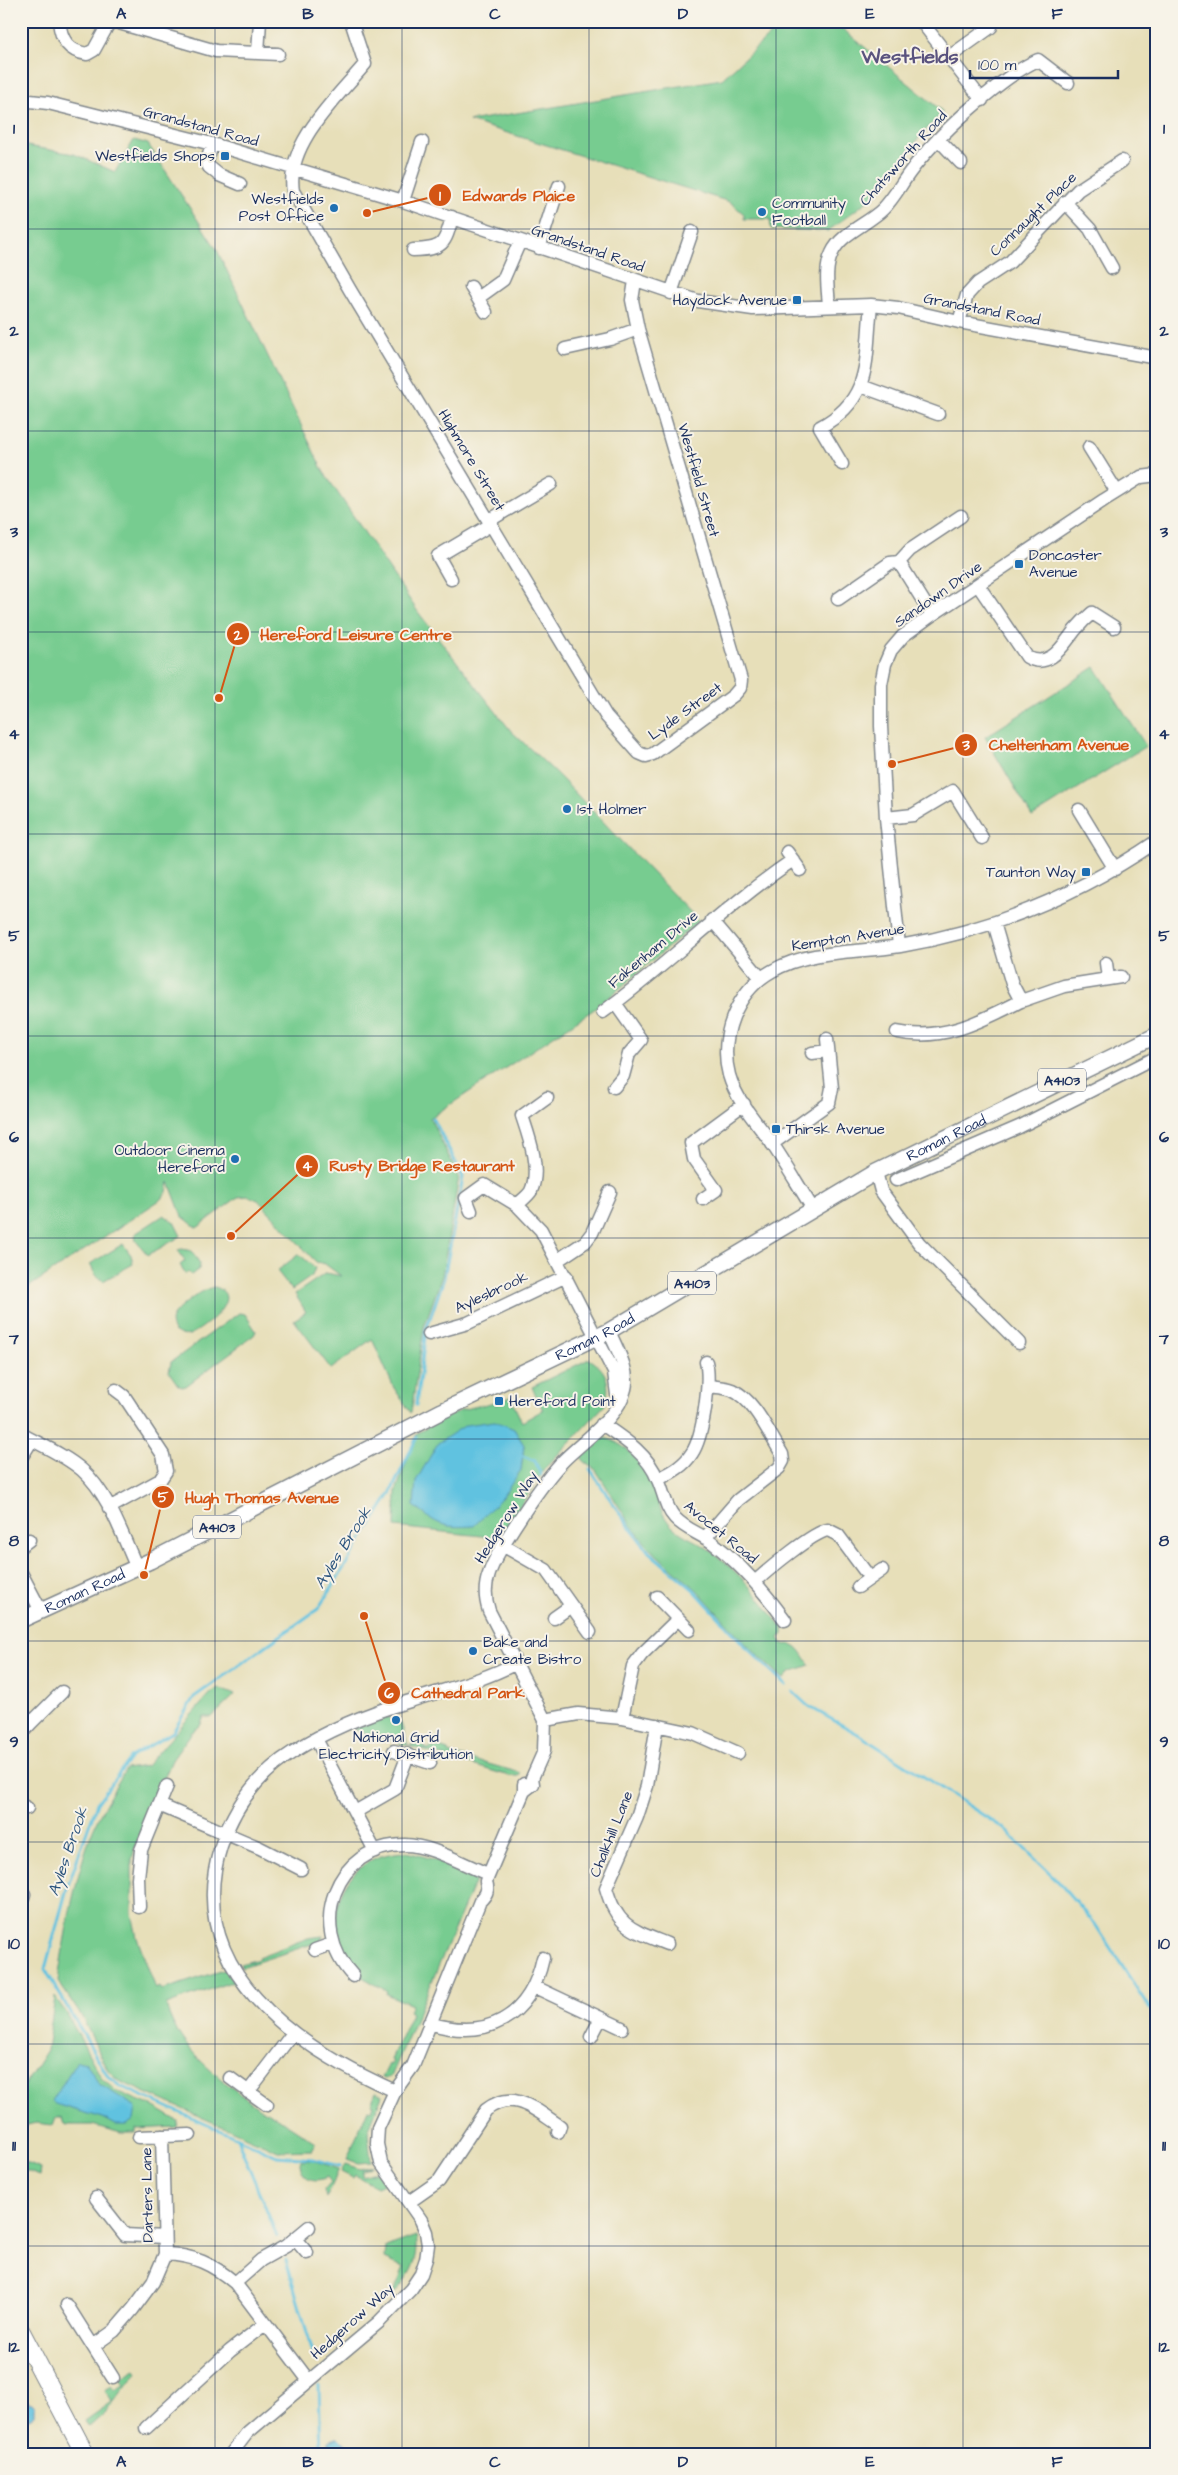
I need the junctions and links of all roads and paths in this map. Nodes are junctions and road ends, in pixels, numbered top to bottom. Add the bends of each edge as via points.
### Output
1 (58, 21) edge
2 (111, 21) edge
3 (260, 21) edge
4 (351, 21) edge
5 (921, 21) edge
6 (157, 27) edge
7 (991, 27) dead end
8 (258, 53) junction
9 (278, 54) dead end
10 (949, 57) junction
11 (1068, 83) dead end
12 (21, 100) edge
13 (982, 100) junction
14 (938, 139) junction
15 (422, 142) dead end
16 (212, 144) junction
17 (1122, 161) dead end
18 (961, 163) dead end
19 (294, 168) junction
20 (240, 184) dead end
21 (559, 186) dead end
22 (403, 201) junction
23 (1065, 202) junction
24 (452, 217) junction
25 (692, 232) dead end
26 (520, 241) junction
27 (539, 248) junction
28 (413, 250) dead end
29 (1112, 268) dead end
30 (635, 280) junction
31 (671, 293) junction
32 (871, 305) junction
33 (829, 306) junction
34 (486, 312) dead end
35 (959, 322) junction
36 (638, 329) junction
37 (565, 349) dead end
38 (1157, 358) edge
39 (861, 386) junction
40 (938, 414) dead end
41 (1089, 447) dead end
42 (842, 464) dead end
43 (1157, 475) edge
44 (551, 484) dead end
45 (1116, 492) junction
46 (961, 516) dead end
47 (491, 522) junction
48 (899, 562) junction
49 (451, 579) dead end
50 (978, 585) junction
51 (838, 599) dead end
52 (932, 615) junction
53 (1114, 626) dead end
54 (740, 688) joint
55 (646, 756) joint
56 (1079, 810) dead end
57 (886, 818) junction
58 (982, 838) dead end
59 (1157, 841) edge
60 (793, 861) dead end
61 (1115, 868) junction
62 (712, 920) junction
63 (994, 923) junction
64 (899, 946) junction
65 (1106, 963) dead end
66 (761, 978) junction
67 (1021, 1001) junction
68 (615, 1003) junction
69 (603, 1012) dead end
70 (897, 1032) dead end
71 (1157, 1034) edge
72 (812, 1053) dead end
73 (1157, 1057) edge
74 (614, 1087) dead end
75 (1028, 1097) junction
76 (547, 1098) dead end
77 (744, 1104) junction
78 (1037, 1118) junction
79 (772, 1144) junction
80 (876, 1172) junction
81 (896, 1180) dead end
82 (610, 1192) dead end
83 (703, 1200) dead end
84 (517, 1205) junction
85 (813, 1209) junction
86 (471, 1211) dead end
87 (558, 1260) junction
88 (566, 1276) junction
89 (609, 1331) junction
90 (429, 1334) dead end
91 (595, 1338) junction
92 (1019, 1343) dead end
93 (706, 1362) dead end
94 (708, 1386) junction
95 (116, 1390) dead end
96 (618, 1402) junction
97 (602, 1424) junction
98 (26, 1437) edge
99 (22, 1456) edge
100 (658, 1479) junction
101 (109, 1508) junction
102 (705, 1538) junction
103 (504, 1546) junction
104 (137, 1568) junction
105 (882, 1570) dead end
106 (21, 1573) edge
107 (870, 1578) junction
108 (756, 1581) junction
109 (858, 1587) dead end
110 (657, 1597) dead end
111 (571, 1606) junction
112 (41, 1611) junction
113 (554, 1618) dead end
114 (678, 1619) junction
115 (21, 1620) edge
116 (786, 1620) dead end
117 (690, 1630) dead end
118 (590, 1632) dead end
119 (516, 1663) junction
120 (62, 1692) dead end
121 (21, 1712) edge
122 (622, 1718) junction
123 (544, 1720) junction
124 (31, 1723) junction
125 (657, 1725) junction
126 (21, 1734) edge
127 (316, 1739) junction
128 (394, 1751) dead end
129 (739, 1753) dead end
130 (408, 1755) junction
131 (430, 1763) dead end
132 (167, 1786) dead end
133 (159, 1805) junction
134 (355, 1812) junction
135 (225, 1833) junction
136 (375, 1851) junction
137 (301, 1869) dead end
138 (487, 1878) junction
139 (139, 1907) dead end
140 (332, 1944) junction
141 (667, 1944) dead end
142 (315, 1950) dead end
143 (543, 1958) dead end
144 (353, 1976) dead end
145 (535, 1987) junction
146 (601, 2018) junction
147 (429, 2022) junction
148 (622, 2028) dead end
149 (293, 2033) junction
150 (591, 2037) dead end
151 (230, 2078) dead end
152 (394, 2091) junction
153 (248, 2092) junction
154 (267, 2106) dead end
155 (558, 2132) dead end
156 (190, 2135) dead end
157 (162, 2136) junction
158 (139, 2137) dead end
159 (96, 2198) dead end
160 (409, 2202) junction
161 (309, 2227) dead end
162 (164, 2238) junction
163 (295, 2239) junction
164 (307, 2253) dead end
165 (165, 2254) junction
166 (235, 2283) junction
167 (67, 2305) dead end
168 (265, 2324) junction
169 (21, 2332) edge
170 (93, 2346) junction
171 (113, 2378) dead end
172 (309, 2381) junction
173 (62, 2410) junction
174 (146, 2428) dead end
175 (85, 2454) edge
176 (93, 2454) edge
177 (230, 2454) edge

1 - 2 street via 60,36 67,46 77,53 88,54 94,50
2 - 6 street
3 - 8 street
4 - 19 street via 365,64 305,138
5 - 10 street
6 - 8 street via 216,51
7 - 10 street
8 - 9 street
10 - 13 street
11 - 13 street, Chatsworth Road via 1038,60
12 - 16 street, Grandstand Road via 48,103
13 - 14 street, Chatsworth Road
14 - 18 street
14 - 33 street, Chatsworth Road via 882,210 837,244 828,266
15 - 22 street
16 - 19 street, Grandstand Road
16 - 20 street via 207,162 209,167
17 - 23 street, Connaught Place
19 - 22 street, Grandstand Road
19 - 47 street, Highmore Street via 292,182 297,200
21 - 27 street
22 - 24 street, Grandstand Road
23 - 29 street via 1090,229
23 - 35 street, Connaught Place via 1010,262 967,295
24 - 26 street, Grandstand Road
24 - 28 street via 446,240 440,246
25 - 31 street
26 - 27 street, Grandstand Road
26 - 34 street via 503,280 475,293
27 - 30 street, Grandstand Road
30 - 31 street, Grandstand Road
30 - 36 street, Westfield Street via 632,300
31 - 33 street, Grandstand Road via 732,308
32 - 33 street, Grandstand Road
32 - 35 street, Grandstand Road
32 - 39 street
35 - 38 street, Grandstand Road
36 - 37 street
36 - 54 street, Westfield Street via 741,680
39 - 40 street
39 - 42 street via 843,413 820,427
41 - 45 street
43 - 45 street, Sandown Drive via 1141,477
44 - 47 street
45 - 50 street, Sandown Drive
46 - 48 street via 910,550
47 - 49 street via 438,556
47 - 55 street, Highmore Street via 606,716 639,753
48 - 51 street via 890,563
48 - 52 street
50 - 52 street, Sandown Drive
50 - 53 street via 1027,657 1034,661 1052,656 1092,613
52 - 57 street, Sandown Drive via 904,636 884,664 881,726
54 - 55 street, Lyde Street
56 - 61 street
57 - 58 street via 913,815 953,792
57 - 64 street, Sandown Drive
59 - 61 street, Kempton Avenue
60 - 62 street, Fakenham Drive
61 - 63 street, Kempton Avenue via 1070,893
62 - 66 street, Fakenham Drive
62 - 68 street, Fakenham Drive
63 - 64 street, Kempton Avenue
63 - 67 street via 1012,984
64 - 66 street, Kempton Avenue via 798,960
65 - 67 street via 1114,978 1064,986
66 - 77 street, Kempton Avenue via 742,1000 726,1037 730,1077
67 - 70 street via 965,1028 918,1035
68 - 69 street, Fakenham Drive
68 - 74 street, Fakenham Drive via 641,1040 629,1054 623,1076
71 - 75 main road, Roman Road / A4103
72 - 79 street via 828,1045 832,1088 829,1103
73 - 78 street, Roman Road
75 - 78 street
75 - 80 main road, Roman Road / A4103
76 - 84 street via 522,1116 534,1171 530,1191
77 - 79 street, Kempton Avenue
77 - 83 street via 691,1143 694,1159 716,1190
78 - 81 street, Roman Road
79 - 85 street, Kempton Avenue
80 - 85 main road, Roman Road / A4103
80 - 92 street via 880,1191 919,1243
82 - 87 street via 592,1233
84 - 86 street via 484,1185 466,1198
84 - 87 street via 541,1230
85 - 89 main road, Roman Road / A4103
87 - 88 street
88 - 90 street, Aylesbrook via 468,1323
88 - 91 street
89 - 91 main road, Roman Road / A4103
89 - 96 street, Hedgerow Way via 626,1375 625,1389
91 - 96 street via 614,1372
91 - 104 main road, Roman Road / A4103 via 442,1411
93 - 94 street
94 - 100 street via 698,1440 692,1453 684,1463
94 - 102 street via 730,1389 749,1404 782,1454 783,1461 780,1468 738,1500
95 - 101 street via 124,1396 163,1455 166,1471 160,1480
96 - 97 street, Hedgerow Way
97 - 100 street, Avocet Road via 642,1455
97 - 103 street, Hedgerow Way via 551,1475
98 - 99 street
98 - 101 street via 82,1469
100 - 102 street, Avocet Road via 670,1511 687,1528
101 - 104 street
102 - 108 street, Avocet Road
103 - 111 street via 546,1570
103 - 119 street, Hedgerow Way via 489,1573 486,1601
104 - 112 main road, Roman Road / A4103
105 - 107 street
106 - 112 street
107 - 108 street via 838,1535 828,1530 778,1562
107 - 109 street
108 - 116 street, Avocet Road
110 - 114 street
111 - 113 street
111 - 118 street
112 - 115 main road, Roman Road / A4103
114 - 117 street
114 - 122 street via 634,1666
119 - 123 street, Hedgerow Way
119 - 127 street via 486,1677 358,1720
120 - 124 street
121 - 124 street
122 - 123 street via 578,1714
122 - 125 street
123 - 138 street, Hedgerow Way via 544,1751
124 - 126 street
125 - 129 street via 693,1733
125 - 141 street, Chalkhill Lane via 647,1786 606,1888 620,1921 646,1940
127 - 134 street
127 - 135 street via 266,1772 244,1797
128 - 130 street
130 - 131 street
130 - 134 street via 396,1789
132 - 133 street
133 - 135 street
133 - 139 street via 141,1850
134 - 136 street
135 - 137 street
135 - 149 street via 214,1880 215,1912 221,1940 250,1992
136 - 138 street via 398,1846 418,1847
136 - 140 street via 350,1868 337,1889 329,1918
138 - 147 street, Hedgerow Way via 479,1889 480,1901
140 - 142 street
140 - 144 street
143 - 145 street
145 - 146 street
145 - 147 street via 507,2016 483,2028 458,2030
146 - 148 street
146 - 150 street
147 - 152 street, Hedgerow Way via 414,2059 404,2066 402,2079
149 - 152 street via 342,2066
149 - 153 street
151 - 153 street
152 - 160 street, Hedgerow Way via 378,2128 378,2149 387,2173
153 - 154 street
155 - 160 street via 560,2126 523,2102 507,2100 494,2104 486,2110 439,2181
156 - 157 street, Darters Lane
157 - 158 street, Darters Lane
157 - 162 street, Darters Lane
159 - 162 street via 125,2235
160 - 172 street, Hedgerow Way via 421,2220 427,2239 421,2274 379,2322
161 - 163 street
162 - 165 street, Darters Lane
163 - 164 street
163 - 166 street via 261,2260
165 - 166 street via 181,2254 204,2262
165 - 170 street, Darters Lane via 153,2282 137,2303 114,2331
166 - 168 street
167 - 170 street
168 - 172 street
168 - 174 street via 224,2356
169 - 173 highway
170 - 171 street
172 - 177 street, Hedgerow Way via 247,2433
173 - 175 highway
173 - 176 highway

